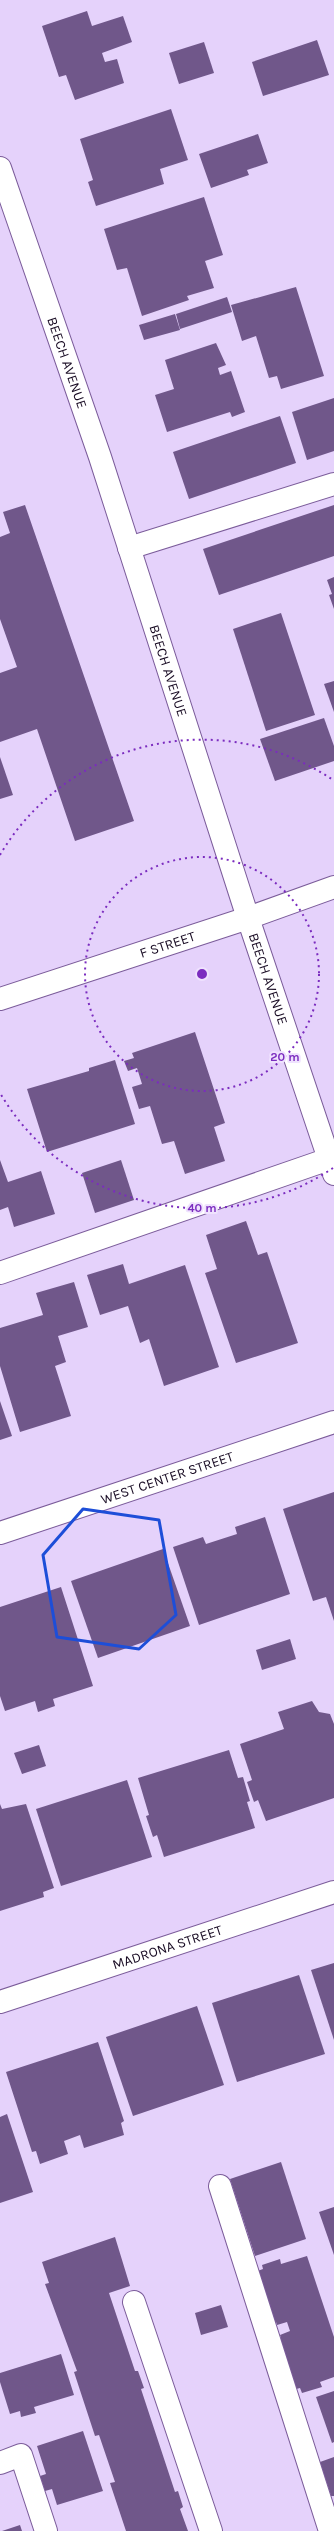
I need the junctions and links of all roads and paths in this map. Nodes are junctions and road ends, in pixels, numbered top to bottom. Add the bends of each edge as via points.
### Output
1 (0, 168) edge
2 (334, 484) edge
3 (129, 548) junction
4 (334, 887) edge
5 (248, 918) junction
6 (0, 999) edge
7 (332, 1166) edge
8 (0, 1273) edge
9 (334, 1422) edge
10 (0, 1533) edge
11 (334, 1892) edge
12 (0, 2002) edge
13 (220, 2186) dead end
14 (134, 2302) dead end
15 (0, 2463) edge
16 (46, 2531) edge
17 (211, 2531) edge
18 (330, 2531) edge

1 - 3 street, BEECH AVENUE
2 - 3 street
3 - 5 street, BEECH AVENUE
4 - 5 street, F STREET
5 - 6 street, F STREET
5 - 7 street, BEECH AVENUE
7 - 8 street
9 - 10 street, WEST CENTER STREET
11 - 12 street, MADRONA STREET
13 - 18 street
14 - 17 street
15 - 16 street via 22,2455

